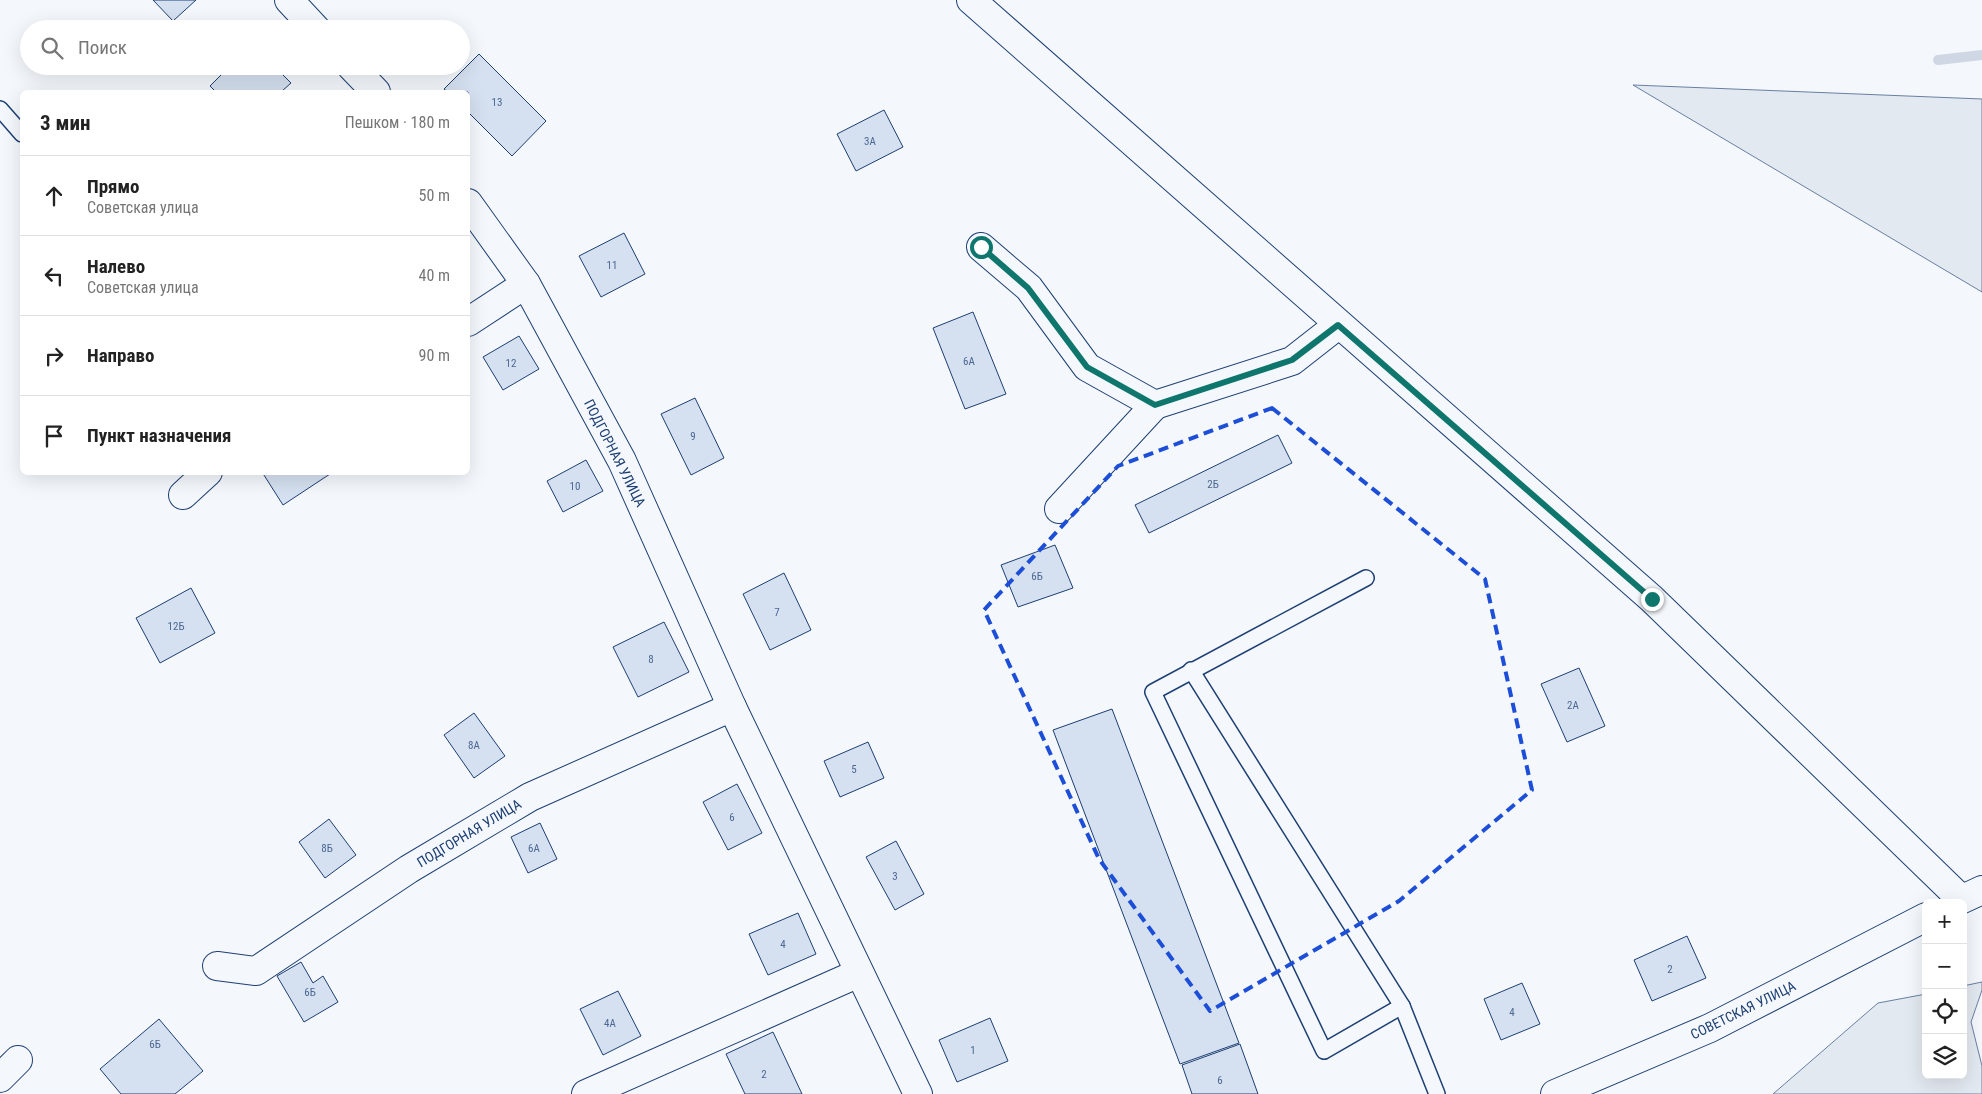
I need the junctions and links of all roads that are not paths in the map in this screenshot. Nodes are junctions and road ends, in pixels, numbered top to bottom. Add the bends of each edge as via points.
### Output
1 (289, 0) edge
2 (971, 0) edge
3 (308, 20) edge
4 (360, 75) edge
5 (374, 90) edge
6 (0, 109) edge
7 (20, 132) edge
8 (470, 206) edge
9 (981, 247) dead end
10 (526, 284) junction
11 (470, 321) edge
12 (1338, 325) junction
13 (1155, 405) junction
14 (205, 475) edge
15 (183, 496) dead end
16 (1059, 509) dead end
17 (1366, 578) dead end
18 (1191, 670) junction
19 (732, 707) junction
20 (1966, 897) edge
21 (1922, 919) edge
22 (217, 966) dead end
23 (859, 973) junction
24 (1402, 1006) junction
25 (586, 1094) edge
26 (918, 1094) edge
27 (1437, 1094) edge
28 (1555, 1094) edge

1 - 3 street
2 - 12 street
4 - 5 street
6 - 7 lane
8 - 10 street, ПОДГОРНАЯ УЛИЦА
9 - 13 street via 1028,288 1087,367
10 - 11 street
10 - 19 street, ПОДГОРНАЯ УЛИЦА via 622,461
12 - 13 street via 1292,360
12 - 20 street via 1652,599
13 - 16 street
14 - 15 street
17 - 18 lane
18 - 24 lane
18 - 24 lane via 1153,692 1324,1051
19 - 22 street, ПОДГОРНАЯ УЛИЦА via 530,797 409,869 256,971
19 - 23 street, ПОДГОРНАЯ УЛИЦА
21 - 28 street, СОВЕТСКАЯ УЛИЦА via 1710,1028
23 - 25 street
23 - 26 street, ПОДГОРНАЯ УЛИЦА
24 - 27 lane

